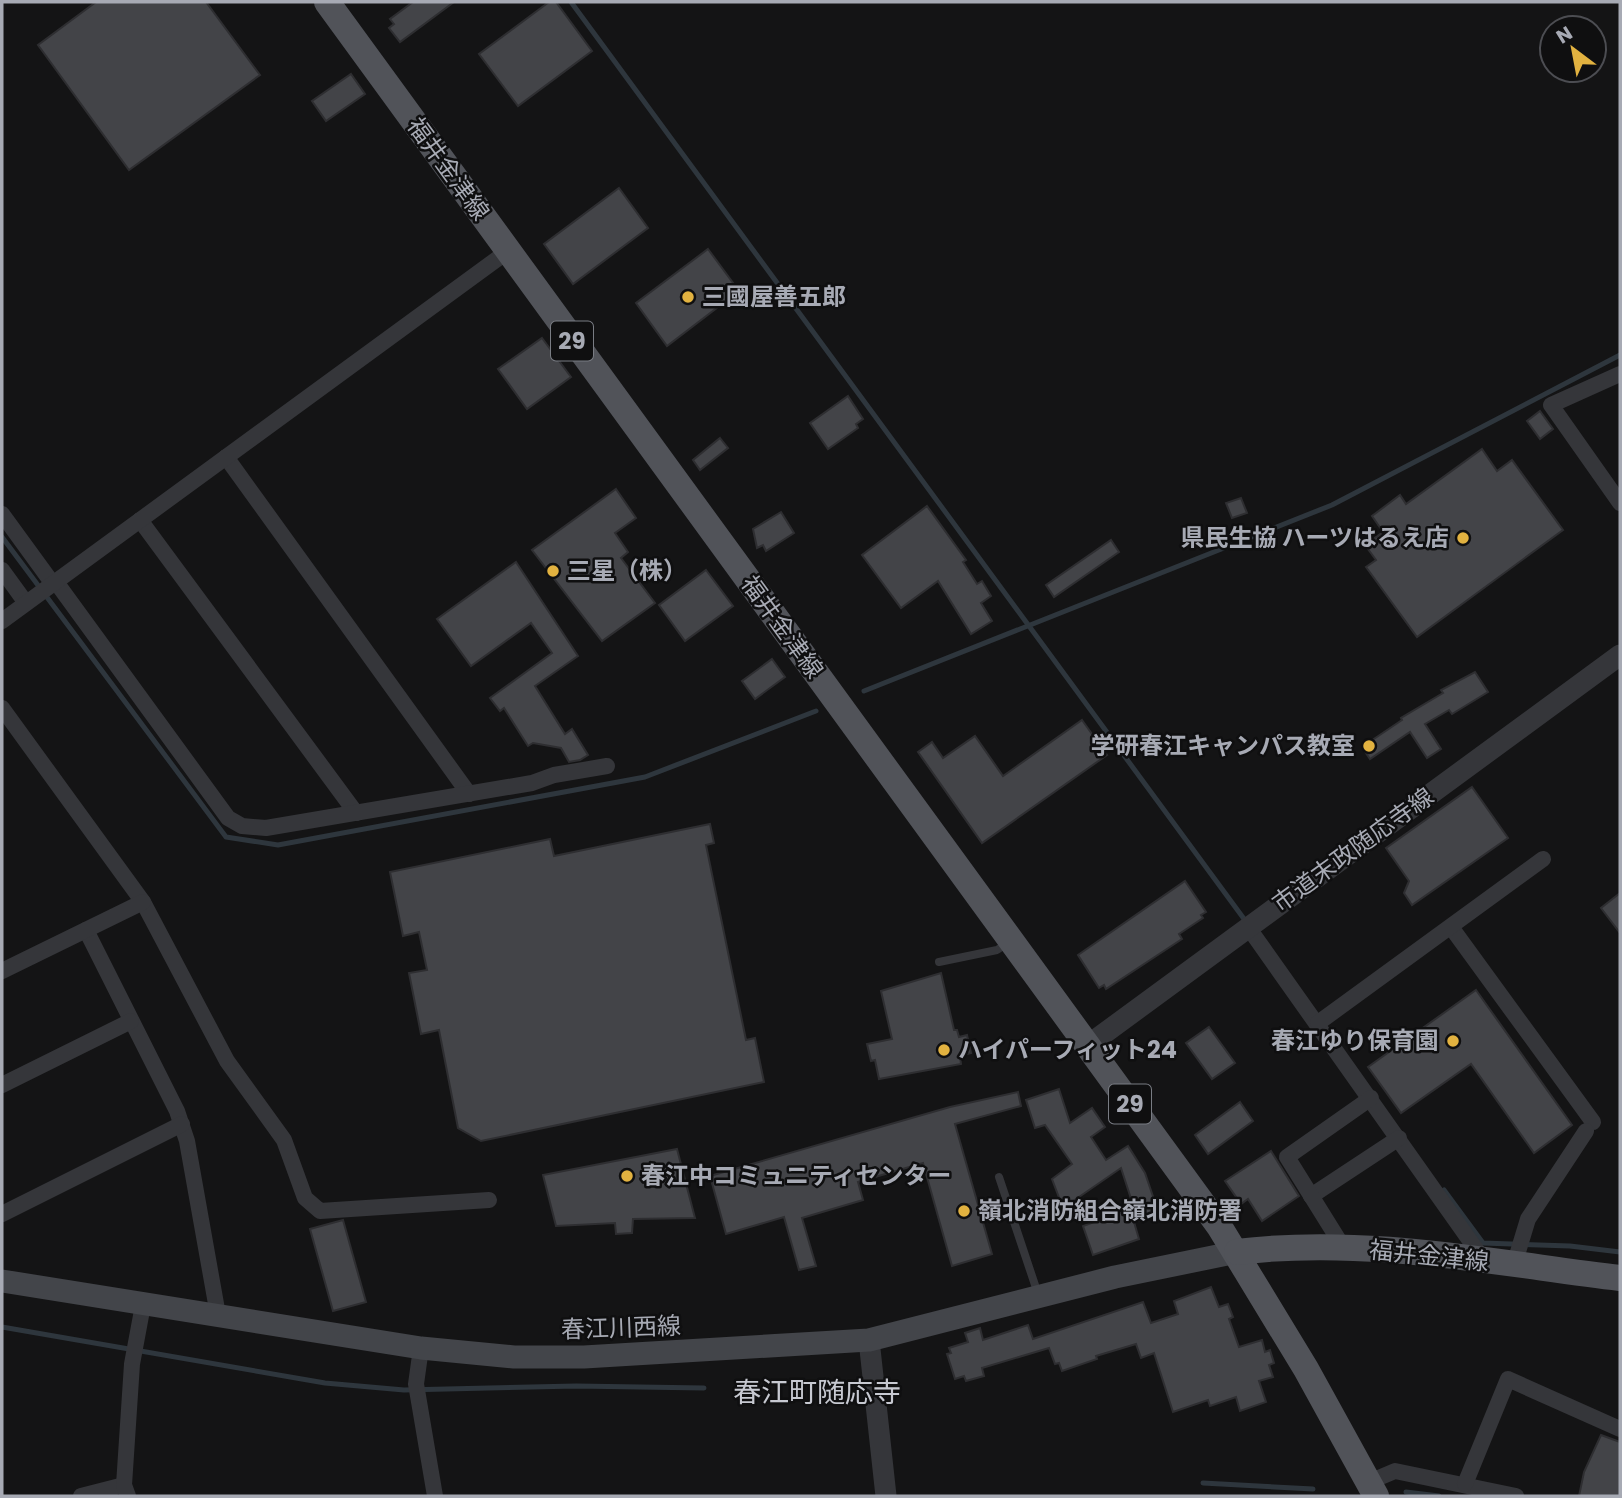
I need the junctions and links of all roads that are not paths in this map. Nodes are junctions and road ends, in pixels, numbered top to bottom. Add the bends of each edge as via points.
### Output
1 (327, 2) edge
2 (508, 251) junction
3 (1620, 374) edge
4 (226, 457) junction
5 (1618, 494) edge
6 (2, 514) edge
7 (140, 520) junction
8 (2, 569) edge
9 (55, 583) junction
10 (26, 603) junction
11 (2, 621) edge
12 (1620, 655) edge
13 (2, 708) edge
14 (607, 766) dead end
15 (469, 794) junction
16 (356, 813) junction
17 (1543, 859) dead end
18 (143, 902) junction
19 (1248, 927) junction
20 (1451, 927) junction
21 (86, 930) junction
22 (1011, 942) junction
23 (939, 962) dead end
24 (2, 971) edge
25 (131, 1021) junction
26 (1318, 1023) junction
27 (1087, 1046) junction
28 (2, 1085) edge
29 (1371, 1098) junction
30 (182, 1124) junction
31 (1399, 1138) junction
32 (999, 1177) dead end
33 (1311, 1196) junction
34 (489, 1200) dead end
35 (2, 1214) edge
36 (1343, 1247) junction
37 (1237, 1252) junction
38 (1486, 1262) junction
39 (1514, 1265) junction
40 (1620, 1278) edge
41 (2, 1280) edge
42 (1039, 1297) junction
43 (143, 1305) junction
44 (218, 1315) junction
45 (869, 1340) junction
46 (421, 1348) junction
47 (1620, 1429) edge
48 (1465, 1484) junction
49 (1373, 1489) edge
50 (126, 1490) edge
51 (81, 1496) edge
52 (435, 1496) edge
53 (887, 1496) edge
54 (1516, 1496) edge

1 - 2 main road, 福井金津線 / 29
2 - 4 street
2 - 22 main road, 福井金津線 / 29
3 - 5 street via 1551,405
4 - 7 street
4 - 15 street
6 - 9 street
7 - 9 street
7 - 16 street
8 - 10 street
9 - 10 street
9 - 16 street via 228,818 266,828
10 - 11 street
12 - 19 street, 市道末政随応寺線
13 - 18 street
14 - 15 street
15 - 16 street
17 - 20 street
18 - 21 street
18 - 34 street via 227,1062 284,1140 305,1198 320,1211
19 - 26 street
19 - 27 street, 市道末政随応寺線
20 - 26 street
20 - 39 street via 1589,1126 1528,1219
21 - 24 street
21 - 25 street
22 - 23 lane via 997,950
22 - 27 main road, 福井金津線 / 29
25 - 28 street
25 - 30 street
26 - 29 street
27 - 37 main road, 福井金津線 / 29
29 - 31 street
29 - 33 street via 1287,1157
30 - 35 street
30 - 44 street
31 - 33 street
31 - 38 street
32 - 42 lane
33 - 36 street
36 - 37 main road, 福井金津線
36 - 38 main road, 福井金津線
37 - 42 main road, 春江川西線
37 - 49 main road, 福井金津線 / 29
38 - 39 main road, 福井金津線
39 - 40 main road, 福井金津線
41 - 43 main road, 春江川西線
42 - 45 main road, 春江川西線
43 - 44 main road, 春江川西線
43 - 50 street via 132,1364
44 - 46 main road, 春江川西線
45 - 46 main road, 春江川西線 via 584,1357 514,1357
45 - 53 street
46 - 52 street via 416,1384
47 - 48 street via 1508,1380
48 - 49 street via 1395,1471
48 - 54 street
50 - 51 street

